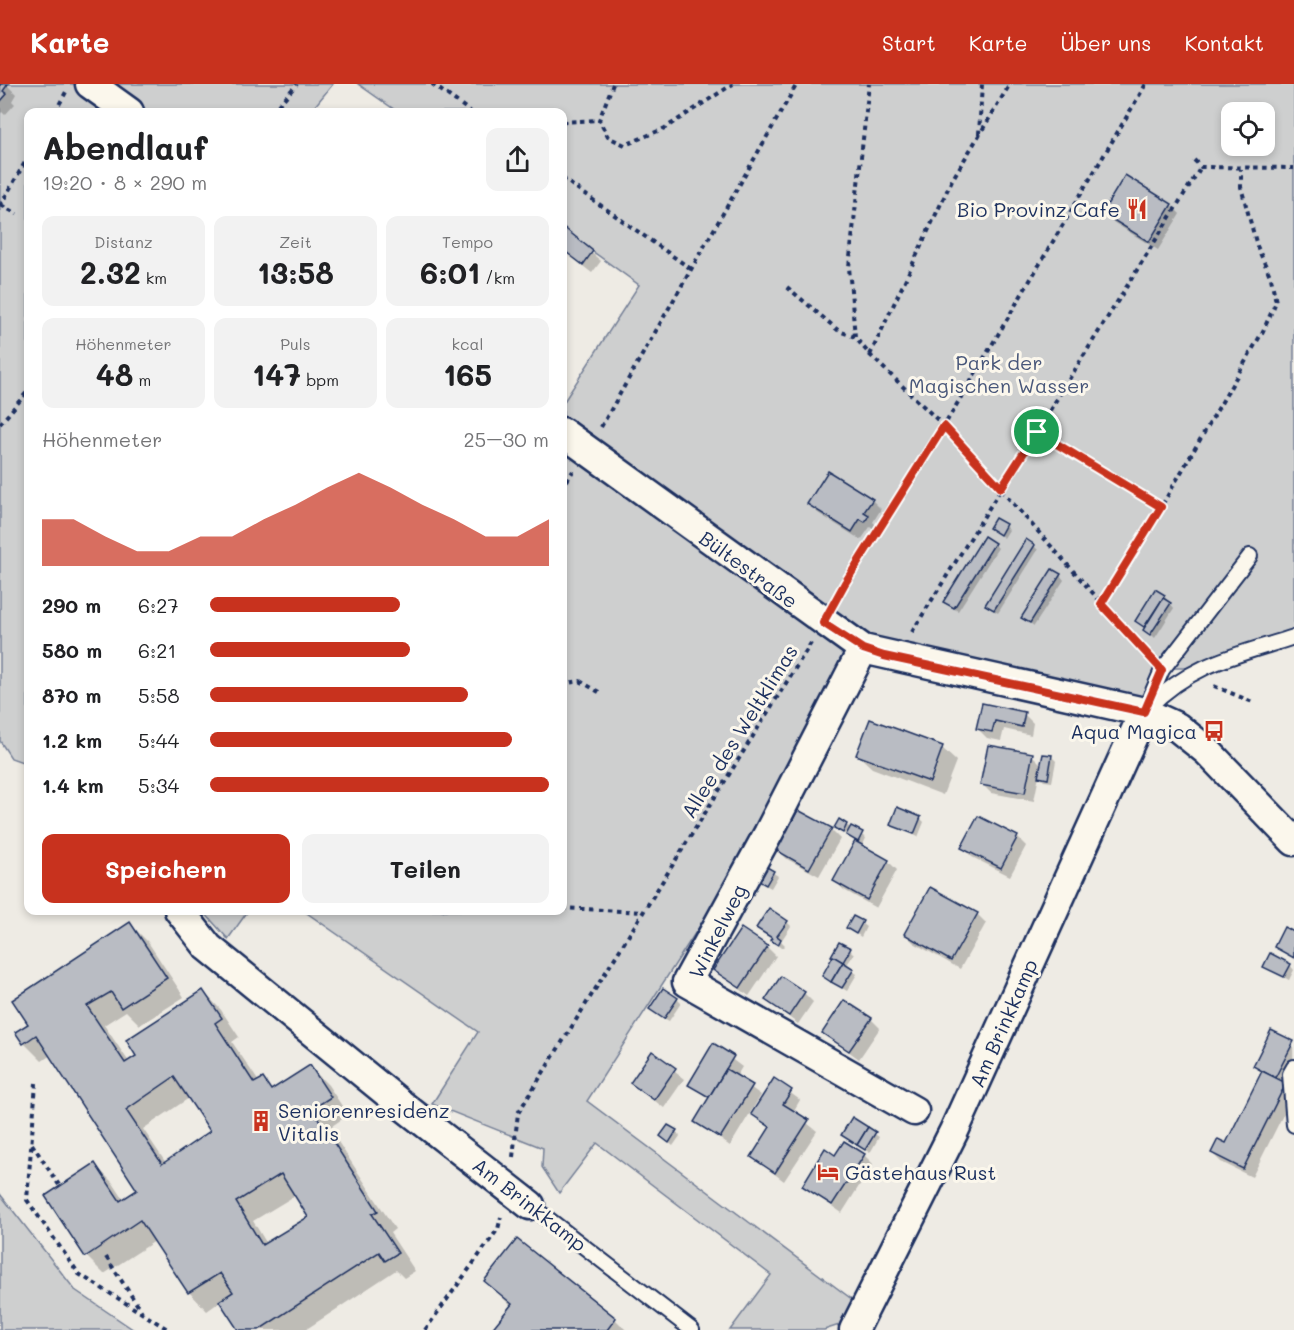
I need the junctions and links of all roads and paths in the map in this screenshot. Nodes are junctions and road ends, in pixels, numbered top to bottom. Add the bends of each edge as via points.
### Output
1 (71, 84) edge
2 (90, 84) edge
3 (297, 84) edge
4 (432, 84) edge
5 (613, 84) edge
6 (733, 84) edge
7 (797, 84) edge
8 (869, 84) edge
9 (982, 84) edge
10 (1010, 84) edge
11 (1146, 84) edge
12 (57, 108) edge
13 (123, 108) edge
14 (276, 108) edge
15 (465, 108) edge
16 (599, 120) junction
17 (567, 122) edge
18 (979, 135) junction
19 (1194, 160) dead end
20 (24, 165) edge
21 (1201, 166) junction
22 (1294, 168) edge
23 (1241, 169) junction
24 (567, 182) edge
25 (1, 205) edge
26 (18, 214) dead end
27 (691, 269) junction
28 (787, 287) dead end
29 (855, 337) junction
30 (870, 355) junction
31 (24, 396) edge
32 (0, 424) edge
33 (944, 426) junction
34 (1037, 432) junction
35 (567, 436) edge
36 (586, 450) junction
37 (567, 481) edge
38 (1001, 488) junction
39 (1161, 507) junction
40 (1250, 556) dead end
41 (1101, 604) junction
42 (823, 623) junction
43 (912, 632) dead end
44 (1294, 637) edge
45 (863, 649) junction
46 (1162, 670) junction
47 (567, 683) edge
48 (598, 692) dead end
49 (1144, 712) junction
50 (1294, 841) edge
51 (567, 908) edge
52 (643, 912) junction
53 (183, 915) edge
54 (1294, 1066) edge
55 (36, 1083) dead end
56 (914, 1111) dead end
57 (1294, 1125) edge
58 (31, 1143) junction
59 (59, 1185) dead end
60 (520, 1196) junction
61 (106, 1257) dead end
62 (144, 1315) junction
63 (169, 1330) edge
64 (424, 1330) edge
65 (692, 1330) edge
66 (854, 1330) edge

1 - 12 path
2 - 13 street
3 - 14 path
4 - 15 path
5 - 16 path
6 - 16 path via 665,128 626,145 608,137
7 - 27 path
8 - 29 path via 849,267
9 - 18 path
10 - 18 path
11 - 33 path, Allee des Weltklimas
16 - 17 path
18 - 30 path via 952,180
19 - 21 path
20 - 25 path
21 - 23 path
21 - 34 path
22 - 23 path
23 - 39 path via 1241,187 1276,302
24 - 27 path
25 - 26 path
27 - 36 path
28 - 29 path via 839,331
29 - 30 path
30 - 33 path
31 - 32 path
33 - 38 path
33 - 42 path, Allee des Weltklimas
34 - 38 path
34 - 39 path
35 - 36 street, Bültestraße
36 - 37 path
36 - 42 street, Bültestraße
38 - 41 path
38 - 43 path
39 - 41 path
40 - 46 lane
41 - 46 path
42 - 45 street, Bültestraße
42 - 52 path, Allee des Weltklimas
44 - 49 lane via 1187,675
45 - 49 street, Bültestraße
45 - 56 street, Winkelweg via 687,982
46 - 49 lane
47 - 48 path via 580,681
49 - 50 street, Bültestraße via 1177,727 1207,751
49 - 66 street, Am Brinkkamp via 954,1131
51 - 52 path
52 - 60 path, Allee des Weltklimas via 518,1113
53 - 60 street, Am Brinkkamp via 208,947
54 - 57 lane via 1290,1074
55 - 58 path
58 - 59 path
58 - 62 path via 27,1200 79,1274
60 - 64 path
60 - 65 lane, Am Brinkkamp
61 - 62 path
62 - 63 path

